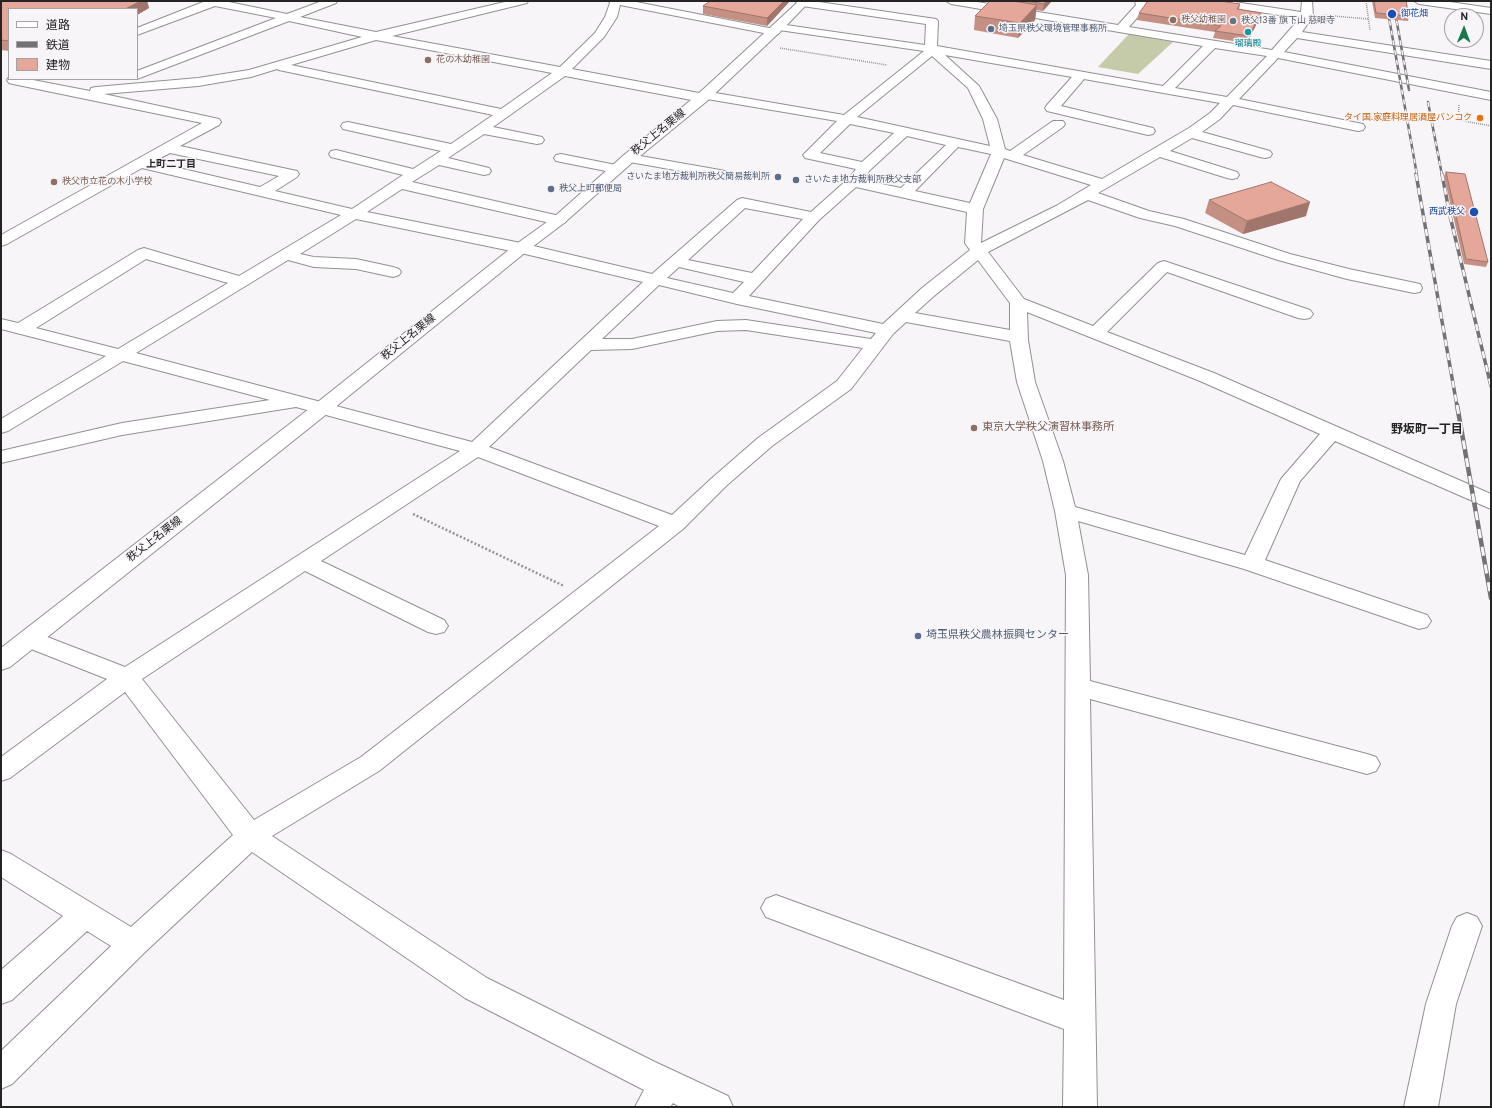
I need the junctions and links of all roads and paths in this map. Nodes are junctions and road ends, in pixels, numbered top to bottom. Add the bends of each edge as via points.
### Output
1 (332, 1) edge
2 (523, 1) edge
3 (615, 1) edge
4 (950, 1) edge
5 (1140, 1) edge
6 (1205, 1) edge
7 (1307, 1) edge
8 (1366, 1) edge
9 (1419, 1) edge
10 (211, 2) edge
11 (803, 2) edge
12 (1232, 3) edge
13 (465, 4) dead end
14 (1476, 5) edge
15 (1050, 7) dead end
16 (1464, 7) junction
17 (488, 9) junction
18 (936, 10) edge
19 (1491, 11) edge
20 (1307, 14) junction
21 (1042, 16) junction
22 (287, 17) junction
23 (1368, 19) junction
24 (1491, 21) edge
25 (777, 29) junction
26 (1121, 29) junction
27 (138, 32) edge
28 (1294, 34) junction
29 (376, 36) junction
30 (760, 44) junction
31 (1212, 44) junction
32 (1372, 46) junction
33 (931, 49) junction
34 (1275, 54) junction
35 (574, 60) junction
36 (588, 62) dead end
37 (1491, 65) edge
38 (276, 66) junction
39 (910, 68) junction
40 (563, 71) junction
41 (138, 75) edge
42 (1081, 75) junction
43 (125, 80) edge
44 (10, 81) edge
45 (1484, 82) dead end
46 (1463, 89) junction
47 (1166, 90) junction
48 (91, 93) junction
49 (703, 96) junction
50 (1491, 96) edge
51 (1230, 101) junction
52 (502, 113) junction
53 (848, 119) junction
54 (1058, 124) dead end
55 (348, 126) dead end
56 (1491, 126) edge
57 (1358, 127) dead end
58 (480, 129) junction
59 (905, 131) junction
60 (1148, 131) dead end
61 (1191, 133) junction
62 (537, 140) dead end
63 (956, 142) junction
64 (168, 148) junction
65 (453, 149) junction
66 (1159, 152) junction
67 (336, 154) dead end
68 (1005, 154) junction
69 (1265, 154) dead end
70 (560, 158) dead end
71 (436, 160) junction
72 (623, 163) junction
73 (140, 164) junction
74 (865, 167) junction
75 (484, 171) dead end
76 (416, 174) junction
77 (720, 174) dead end
78 (1232, 175) dead end
79 (853, 182) junction
80 (401, 184) junction
81 (1103, 184) junction
82 (263, 192) junction
83 (904, 194) junction
84 (1086, 194) junction
85 (975, 210) junction
86 (354, 214) junction
87 (814, 217) junction
88 (559, 220) junction
89 (1, 241) edge
90 (521, 248) junction
91 (980, 251) junction
92 (286, 255) junction
93 (676, 262) junction
94 (394, 272) dead end
95 (755, 279) junction
96 (655, 280) junction
97 (241, 282) junction
98 (1414, 288) dead end
99 (737, 299) junction
100 (1018, 303) junction
101 (1304, 314) dead end
102 (1, 324) edge
103 (21, 329) junction
104 (889, 330) junction
105 (1096, 333) junction
106 (1019, 337) junction
107 (586, 345) junction
108 (122, 355) junction
109 (296, 402) junction
110 (321, 409) junction
111 (1, 427) edge
112 (1331, 433) junction
113 (476, 449) junction
114 (1, 456) edge
115 (1491, 502) edge
116 (391, 503) junction
117 (1066, 511) junction
118 (675, 524) junction
119 (303, 561) junction
120 (1252, 564) junction
121 (584, 596) junction
122 (1419, 621) dead end
123 (436, 626) dead end
124 (29, 639) junction
125 (1, 661) edge
126 (127, 677) junction
127 (1078, 687) junction
128 (1366, 764) dead end
129 (1, 771) edge
130 (250, 836) junction
131 (1, 862) edge
132 (776, 908) dead end
133 (85, 914) junction
134 (1467, 926) dead end
135 (133, 944) junction
136 (1, 990) edge
137 (1079, 1019) junction
138 (1, 1074) edge
139 (659, 1095) edge
140 (716, 1107) edge
141 (1080, 1107) edge
142 (1421, 1107) edge

1 - 22 street
2 - 17 street
3 - 25 street
3 - 35 street via 611,17 600,35
4 - 21 street
5 - 26 street via 1142,5
6 - 12 street
7 - 20 street
8 - 23 path
9 - 16 street
10 - 22 street
10 - 27 street
11 - 18 street
11 - 25 street, 秩父上名栗線
12 - 20 street
13 - 17 street
14 - 16 street
14 - 19 street
15 - 21 street
16 - 24 street
17 - 29 street
18 - 33 street via 932,21
20 - 23 path
20 - 28 street via 1305,21
21 - 26 street
22 - 29 street
22 - 41 street
23 - 32 path
25 - 30 street, 秩父上名栗線
25 - 33 street
26 - 31 street
28 - 32 street
28 - 34 street
29 - 38 street
29 - 40 street
30 - 39 path
30 - 49 street, 秩父上名栗線
31 - 34 street
31 - 47 street
32 - 37 street
33 - 39 street
33 - 42 street
33 - 68 street via 973,86
34 - 46 street
34 - 51 street
35 - 36 street
35 - 40 street
38 - 48 street via 198,82
38 - 52 street
39 - 53 street
40 - 49 street
40 - 52 street
42 - 47 street
42 - 60 street via 1052,108
43 - 48 street
44 - 48 street
45 - 46 street
46 - 50 street
46 - 56 path via 1458,118
47 - 51 street
48 - 64 street via 214,122
49 - 53 street
49 - 72 street, 秩父上名栗線
51 - 57 street
51 - 61 street via 1215,116
52 - 58 street
53 - 59 street
53 - 74 street via 810,155
54 - 68 street
55 - 65 street
58 - 62 street
58 - 65 street
59 - 63 street
59 - 74 street
61 - 66 street
61 - 69 street
63 - 68 street
63 - 83 street
64 - 73 street
64 - 82 street via 292,174
65 - 71 street
66 - 78 street
66 - 81 street
67 - 76 street
68 - 81 street
68 - 85 street
70 - 72 street
71 - 75 street
71 - 76 street
72 - 77 street
72 - 88 street, 秩父上名栗線
73 - 82 street
73 - 89 street
74 - 79 street
76 - 80 street
79 - 83 street
79 - 87 street
80 - 86 street
80 - 88 street
81 - 84 street
82 - 86 street
83 - 85 street
84 - 91 street
84 - 98 street via 1145,215 1179,222 1284,257
85 - 91 street via 973,243
86 - 90 street
86 - 92 street
87 - 93 street via 742,203
87 - 95 street
88 - 90 street, 秩父上名栗線
90 - 96 street
90 - 110 street, 秩父上名栗線
91 - 100 street
91 - 104 street via 928,292
92 - 94 street via 314,262 356,264
92 - 97 street
93 - 95 street
93 - 96 street
95 - 99 street
96 - 99 street
96 - 107 street
97 - 103 street via 144,253
97 - 108 street
99 - 104 street
100 - 105 street
100 - 106 street
101 - 105 street via 1164,266
102 - 103 street
103 - 108 street
104 - 106 street
104 - 107 street via 717,326 632,344
104 - 118 street via 844,385 765,442
105 - 112 street via 1207,377
106 - 117 street via 1026,382 1053,461
107 - 113 street
108 - 109 street
108 - 111 street
109 - 110 street
109 - 114 street via 122,429
110 - 113 street
110 - 124 street, 秩父上名栗線
112 - 115 street
112 - 120 street via 1291,479
113 - 116 street
113 - 118 street
116 - 119 street
116 - 121 path
117 - 120 street
117 - 127 street via 1077,576
118 - 121 street
119 - 123 street
119 - 126 street
120 - 122 street
121 - 130 street via 370,764
124 - 125 street, 秩父上名栗線
124 - 126 street
126 - 129 street
126 - 130 street
127 - 128 street
127 - 137 street
130 - 135 street
130 - 139 street via 476,988
131 - 133 street
132 - 137 street
133 - 135 street
133 - 136 street
134 - 142 street via 1441,1004
135 - 138 street
137 - 141 street
139 - 140 street

